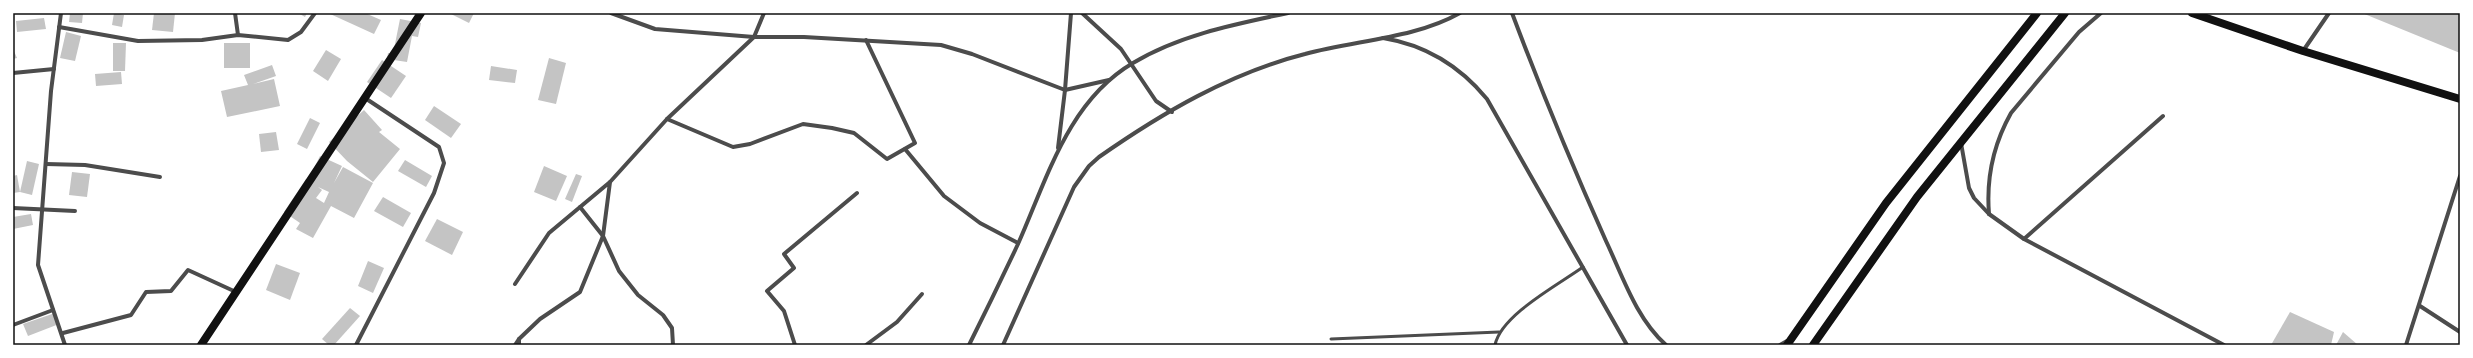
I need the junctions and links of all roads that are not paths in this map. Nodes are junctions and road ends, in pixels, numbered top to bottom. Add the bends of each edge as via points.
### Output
1 (61, 13) edge
2 (235, 13) edge
3 (315, 13) edge
4 (421, 13) edge
5 (611, 13) edge
6 (764, 13) edge
7 (1071, 13) edge
8 (1082, 13) edge
9 (1288, 13) edge
10 (1460, 13) edge
11 (1512, 13) edge
12 (2037, 13) edge
13 (2064, 13) edge
14 (2101, 13) edge
15 (2192, 13) edge
16 (2329, 13) edge
17 (59, 28) junction
18 (238, 35) junction
19 (754, 37) junction
20 (1380, 38) junction
21 (866, 40) junction
22 (2303, 51) junction
23 (1132, 63) junction
24 (54, 69) junction
25 (13, 73) edge
26 (1109, 80) junction
27 (1065, 90) junction
28 (365, 98) junction
29 (2460, 99) edge
30 (1172, 112) junction
31 (2163, 116) dead end
32 (667, 119) junction
33 (1961, 141) junction
34 (905, 149) junction
35 (1058, 153) junction
36 (46, 164) junction
37 (2460, 176) edge
38 (160, 177) dead end
39 (610, 182) junction
40 (857, 193) dead end
41 (580, 207) junction
42 (13, 208) edge
43 (42, 209) junction
44 (75, 211) dead end
45 (1989, 214) junction
46 (603, 236) junction
47 (2024, 239) junction
48 (1018, 244) junction
49 (1583, 267) junction
50 (515, 284) dead end
51 (236, 292) junction
52 (922, 294) dead end
53 (2420, 306) junction
54 (53, 310) junction
55 (13, 325) edge
56 (1800, 328) junction
57 (1499, 332) junction
58 (2460, 332) edge
59 (63, 333) junction
60 (519, 339) junction
61 (1331, 339) dead end
62 (65, 345) edge
63 (201, 345) edge
64 (356, 345) edge
65 (515, 345) edge
66 (519, 345) edge
67 (673, 345) edge
68 (795, 345) edge
69 (866, 345) edge
70 (969, 345) edge
71 (1003, 345) edge
72 (1495, 345) edge
73 (1627, 345) edge
74 (1666, 345) edge
75 (1780, 345) edge
76 (1788, 345) edge
77 (1813, 345) edge
78 (2224, 345) edge
79 (2406, 345) edge

1 - 17 street
2 - 18 street
3 - 18 street via 301,32 288,40
4 - 28 main road
5 - 19 street via 655,28
6 - 19 street
7 - 27 street
8 - 23 street via 1106,33
9 - 23 street via 1173,43
10 - 20 street via 1438,23
11 - 74 street via 1559,137 1629,290 1642,318 1653,334
12 - 56 main road via 1886,203
13 - 33 main road
14 - 45 street via 2079,32 2011,113 1996,144 1991,162
15 - 22 main road
16 - 22 street
17 - 18 street via 138,41 202,40
17 - 24 street
19 - 21 street
19 - 32 street
20 - 30 street via 1336,46 1270,64 1206,91
20 - 49 street via 1398,41 1432,53 1448,62 1475,85 1497,114
21 - 27 street via 941,45 972,54
21 - 34 street via 915,143
22 - 29 main road
23 - 26 street
23 - 30 street via 1156,101
24 - 25 street
24 - 36 street
26 - 27 street
26 - 35 street via 1089,100
27 - 35 street
28 - 51 main road
28 - 64 street via 440,147 444,163 434,193
30 - 71 street via 1105,153 1081,176
31 - 47 street
32 - 34 street via 733,147 750,144 803,124 854,133 887,159
32 - 39 street
33 - 45 street via 1969,188 1974,198
33 - 77 main road via 1884,242
34 - 48 street via 944,196 980,223
35 - 48 street
36 - 38 street via 85,165
36 - 43 street
37 - 53 street
39 - 41 street
39 - 46 street
40 - 68 street via 784,254 794,268 767,291 784,311
41 - 46 street
41 - 50 street via 550,233
42 - 43 street
43 - 44 street
43 - 54 street via 38,265
45 - 47 street
46 - 60 street via 580,292 540,318
46 - 67 street via 619,271 638,295 663,315 672,328
47 - 78 street
48 - 70 street
49 - 57 lane via 1510,318
49 - 73 street
51 - 59 street via 188,270 170,291 146,292 130,316
51 - 63 main road
52 - 69 street via 897,322
53 - 58 street
53 - 79 street
54 - 55 street
54 - 59 street
56 - 75 street
56 - 76 main road
57 - 61 lane
57 - 72 lane
59 - 62 street
60 - 65 street
60 - 66 street

